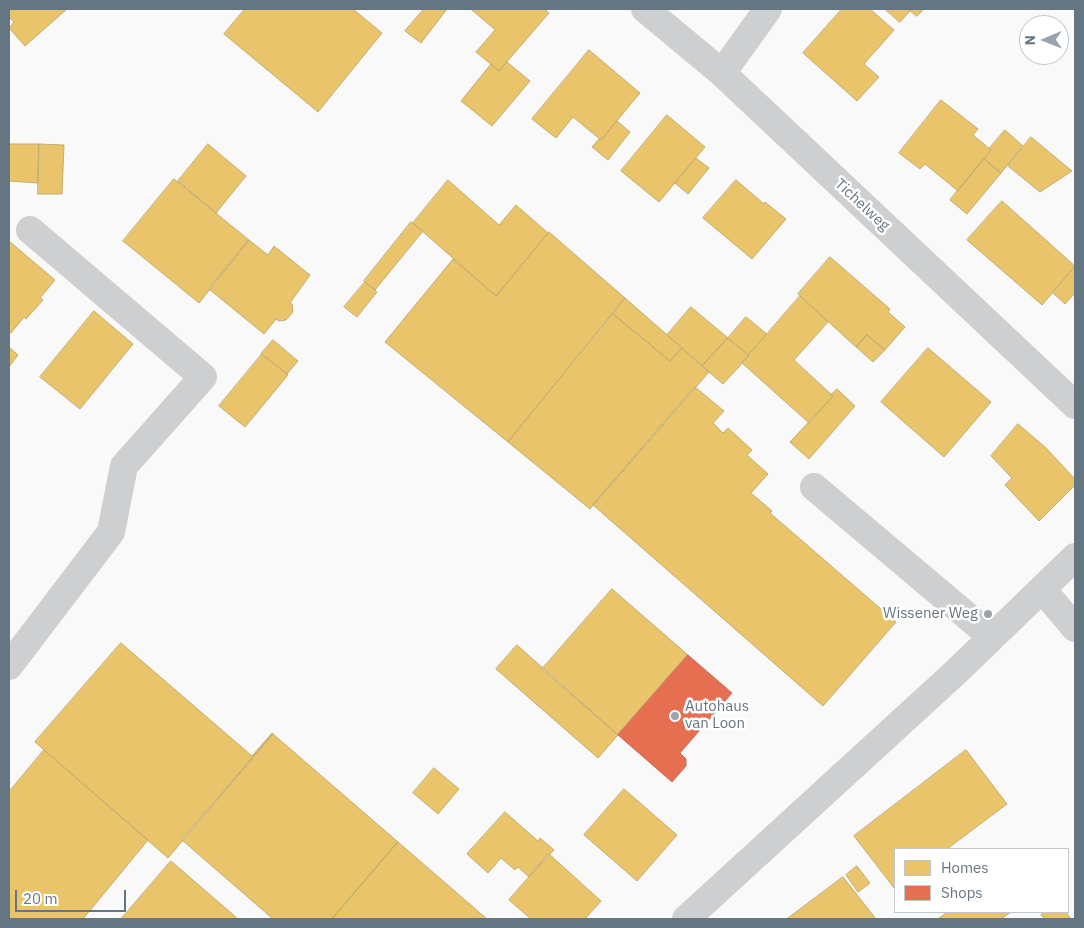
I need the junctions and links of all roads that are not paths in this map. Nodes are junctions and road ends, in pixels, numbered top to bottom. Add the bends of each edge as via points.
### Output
1 (645, 9) edge
2 (768, 9) edge
3 (722, 73) junction
4 (30, 230) dead end
5 (1075, 405) edge
6 (814, 486) dead end
7 (1075, 558) edge
8 (1042, 589) junction
9 (1075, 628) edge
10 (992, 637) junction
11 (9, 666) edge
12 (686, 919) edge

1 - 3 street, Tichelweg
2 - 3 street
3 - 5 street, Tichelweg
4 - 11 street via 203,377 124,466 112,532
6 - 10 street
7 - 8 street
8 - 9 street
8 - 10 street
10 - 12 street

